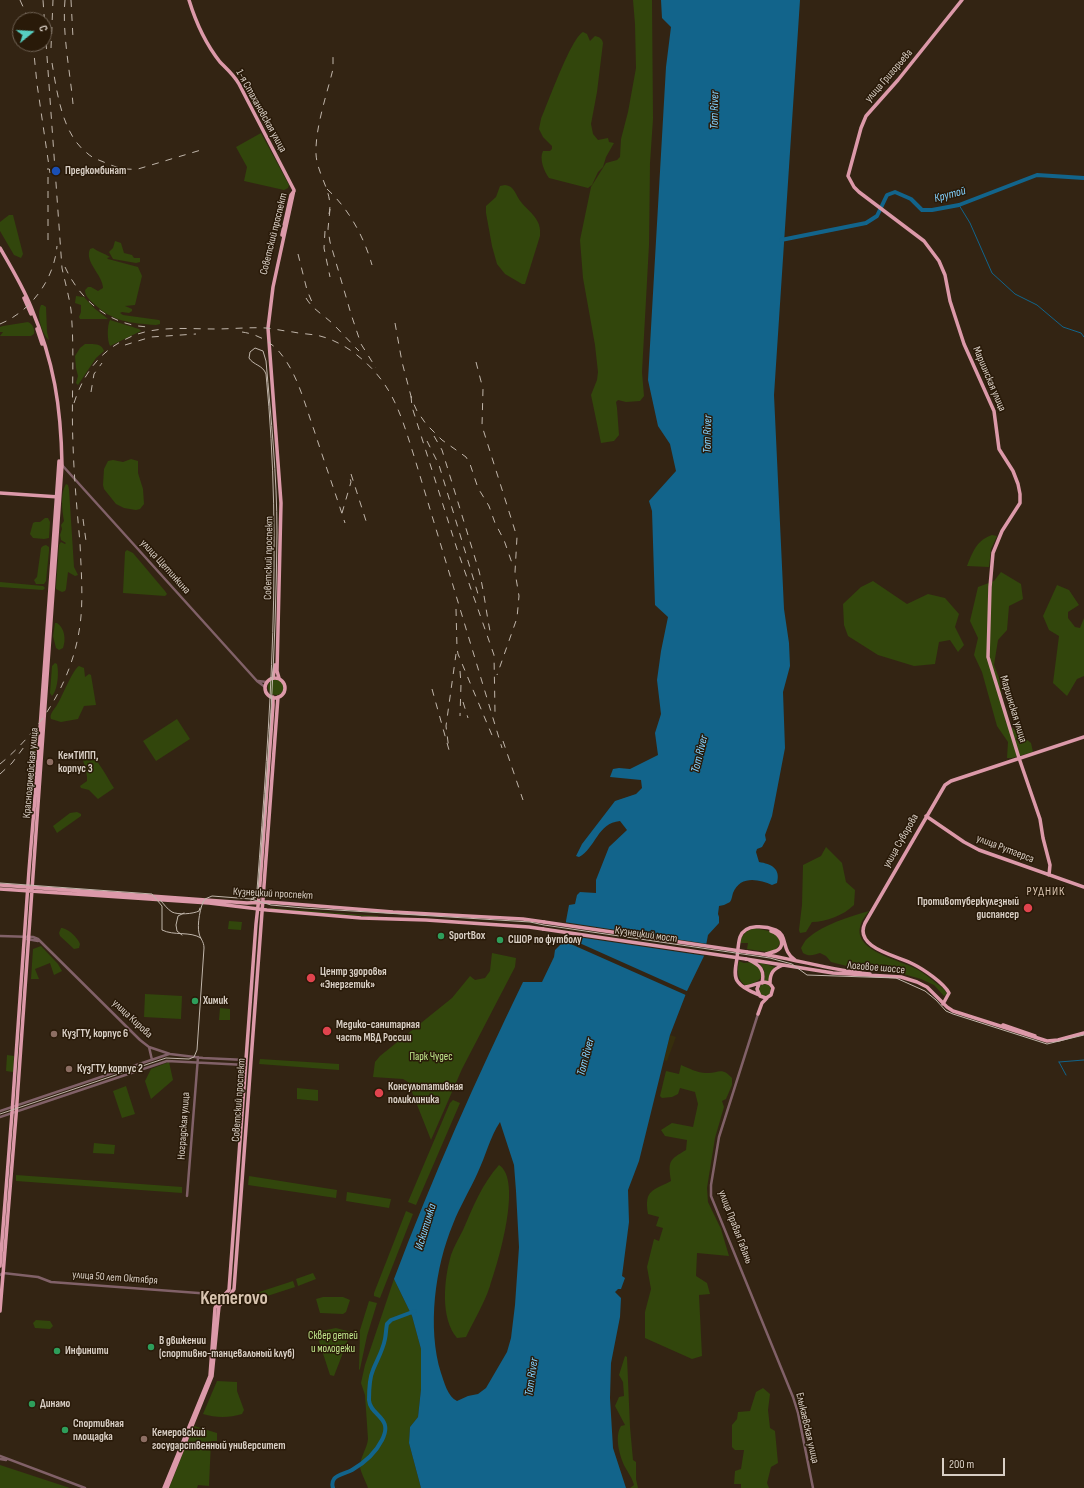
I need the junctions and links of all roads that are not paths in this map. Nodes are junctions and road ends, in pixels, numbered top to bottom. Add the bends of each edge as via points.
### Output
1 (189, 0) edge
2 (962, 0) edge
3 (849, 178) joint
4 (294, 190) joint
5 (0, 248) edge
6 (0, 253) edge
7 (61, 464) junction
8 (277, 466) junction
9 (0, 493) edge
10 (59, 497) junction
11 (273, 678) junction
12 (279, 678) junction
13 (256, 680) junction
14 (267, 682) junction
15 (266, 687) junction
16 (273, 697) junction
17 (278, 698) junction
18 (1084, 737) edge
19 (1019, 758) junction
20 (926, 816) junction
21 (1049, 875) junction
22 (0, 885) edge
23 (1084, 887) edge
24 (0, 889) edge
25 (29, 889) junction
26 (260, 902) junction
27 (260, 908) junction
28 (544, 922) joint
29 (763, 928) junction
30 (543, 929) joint
31 (0, 936) edge
32 (26, 938) junction
33 (747, 952) joint
34 (764, 954) junction
35 (746, 959) junction
36 (799, 961) junction
37 (783, 965) junction
38 (761, 983) junction
39 (770, 983) junction
40 (744, 987) junction
41 (759, 995) junction
42 (767, 998) junction
43 (944, 1003) junction
44 (758, 1014) junction
45 (1084, 1032) edge
46 (149, 1047) junction
47 (170, 1054) junction
48 (198, 1057) junction
49 (251, 1059) junction
50 (152, 1060) junction
51 (246, 1060) junction
52 (197, 1062) junction
53 (248, 1065) junction
54 (243, 1094) junction
55 (248, 1095) junction
56 (14, 1106) junction
57 (0, 1111) edge
58 (14, 1112) junction
59 (0, 1117) edge
60 (187, 1196) dead end
61 (232, 1243) junction
62 (238, 1244) junction
63 (231, 1255) junction
64 (237, 1255) junction
65 (0, 1266) edge
66 (1, 1274) edge
67 (1, 1280) edge
68 (227, 1296) junction
69 (0, 1311) edge
70 (775, 1351) joint
71 (0, 1458) edge
72 (85, 1488) edge
73 (164, 1488) edge
74 (167, 1488) edge
75 (812, 1488) edge

1 - 4 main road, 1-я Стахановская улица via 202,35 239,84
2 - 3 main road, улица Григорьева via 866,116
3 - 19 main road, Мариинская улица via 854,188 924,241 939,261 964,344 994,411 999,449 1014,470 1020,503 1002,531 993,553 987,645 988,657
4 - 8 main road, Советский проспект via 273,286 268,328
5 - 7 main road, Красноармейская улица via 30,305 51,364 60,414
6 - 7 main road, Красноармейская улица via 29,309 48,360 56,403
7 - 10 main road, Красноармейская улица
7 - 13 street, улица Щетинкина
8 - 11 main road, Советский проспект via 279,514 276,655
8 - 12 main road, Советский проспект via 281,513 277,671
9 - 10 main road
10 - 25 main road, Красноармейская улица
11 - 12 main road
11 - 14 main road
12 - 17 main road via 286,687
13 - 14 street
13 - 15 street, улица Щетинкина
14 - 15 main road
15 - 16 main road via 268,694
16 - 17 main road
16 - 26 main road, Советский проспект
17 - 26 main road, Советский проспект
18 - 19 main road, улица Суворова
19 - 20 main road, улица Суворова via 947,783
19 - 21 main road, Мариинская улица via 1040,819 1050,866
20 - 21 main road, улица Рутгерса via 979,850
20 - 43 main road, улица Суворова via 865,923 863,932 871,944 885,953 912,963 945,987 949,993
21 - 23 main road, улица Рутгерса
22 - 25 main road, Кузнецкий проспект
24 - 25 main road, Кузнецкий проспект
25 - 26 main road, Кузнецкий проспект
25 - 27 main road, Кузнецкий проспект
25 - 32 main road, Красноармейская улица
26 - 27 main road, Советский проспект
26 - 28 main road, Кузнецкий проспект
27 - 30 main road, Кузнецкий проспект via 361,918
27 - 49 main road, Советский проспект
27 - 51 main road, Советский проспект
28 - 33 main road, Кузнецкий мост, bridge
29 - 34 main road via 777,933 782,941 776,951
29 - 36 main road via 780,932 789,955
29 - 40 main road via 751,927 740,936 735,975
30 - 35 main road, Кузнецкий мост, bridge
31 - 32 street
32 - 46 street, улица Кирова via 40,942
32 - 56 main road, Красноармейская улица
33 - 34 main road, Логовое шоссе
34 - 36 main road, Логовое шоссе
35 - 37 main road, Логовое шоссе
35 - 38 main road via 761,968
36 - 43 main road, Логовое шоссе via 832,969 909,977 928,985
37 - 39 main road via 773,970
37 - 43 main road, Логовое шоссе via 833,973 901,977 927,987
38 - 39 main road
38 - 40 main road
38 - 41 main road via 757,989
39 - 42 main road via 773,991
40 - 41 main road
41 - 42 main road
41 - 44 main road, улица Правая Гавань
42 - 44 main road, улица Правая Гавань
43 - 45 main road, Логовое шоссе via 953,1011 1047,1041
44 - 70 street, улица Правая Гавань via 719,1137 711,1196
46 - 47 street, улица Кирова
46 - 50 street
47 - 48 street, улица Кирова
47 - 50 street
48 - 51 street, улица Кирова
48 - 52 street, Ноградская улица
49 - 51 main road, улица Кирова
49 - 53 main road, Советский проспект
50 - 56 street
51 - 53 main road, Советский проспект
52 - 53 street
52 - 58 street via 167,1061
52 - 60 street, Ноградская улица
53 - 54 main road, Советский проспект
53 - 55 main road, Советский проспект
54 - 55 main road
54 - 61 main road, Советский проспект
55 - 62 main road, Советский проспект
56 - 57 street
56 - 58 main road, Красноармейская улица
58 - 59 street
58 - 65 main road, Красноармейская улица
58 - 66 main road, Красноармейская улица
61 - 62 main road via 235,1247
61 - 63 main road, Советский проспект
62 - 64 main road, Советский проспект
63 - 64 main road
63 - 68 main road, Советский проспект
64 - 68 main road, Советский проспект via 234,1289
66 - 67 main road, Красноармейская улица
66 - 68 street, улица 50 лет Октября via 38,1277 51,1282
67 - 69 main road, Красноармейская улица
68 - 73 main road, Советский проспект via 218,1302 215,1308 210,1376
68 - 74 main road, Советский проспект via 218,1308 212,1376
70 - 75 street, Елыкаевская улица via 798,1412
71 - 72 street

